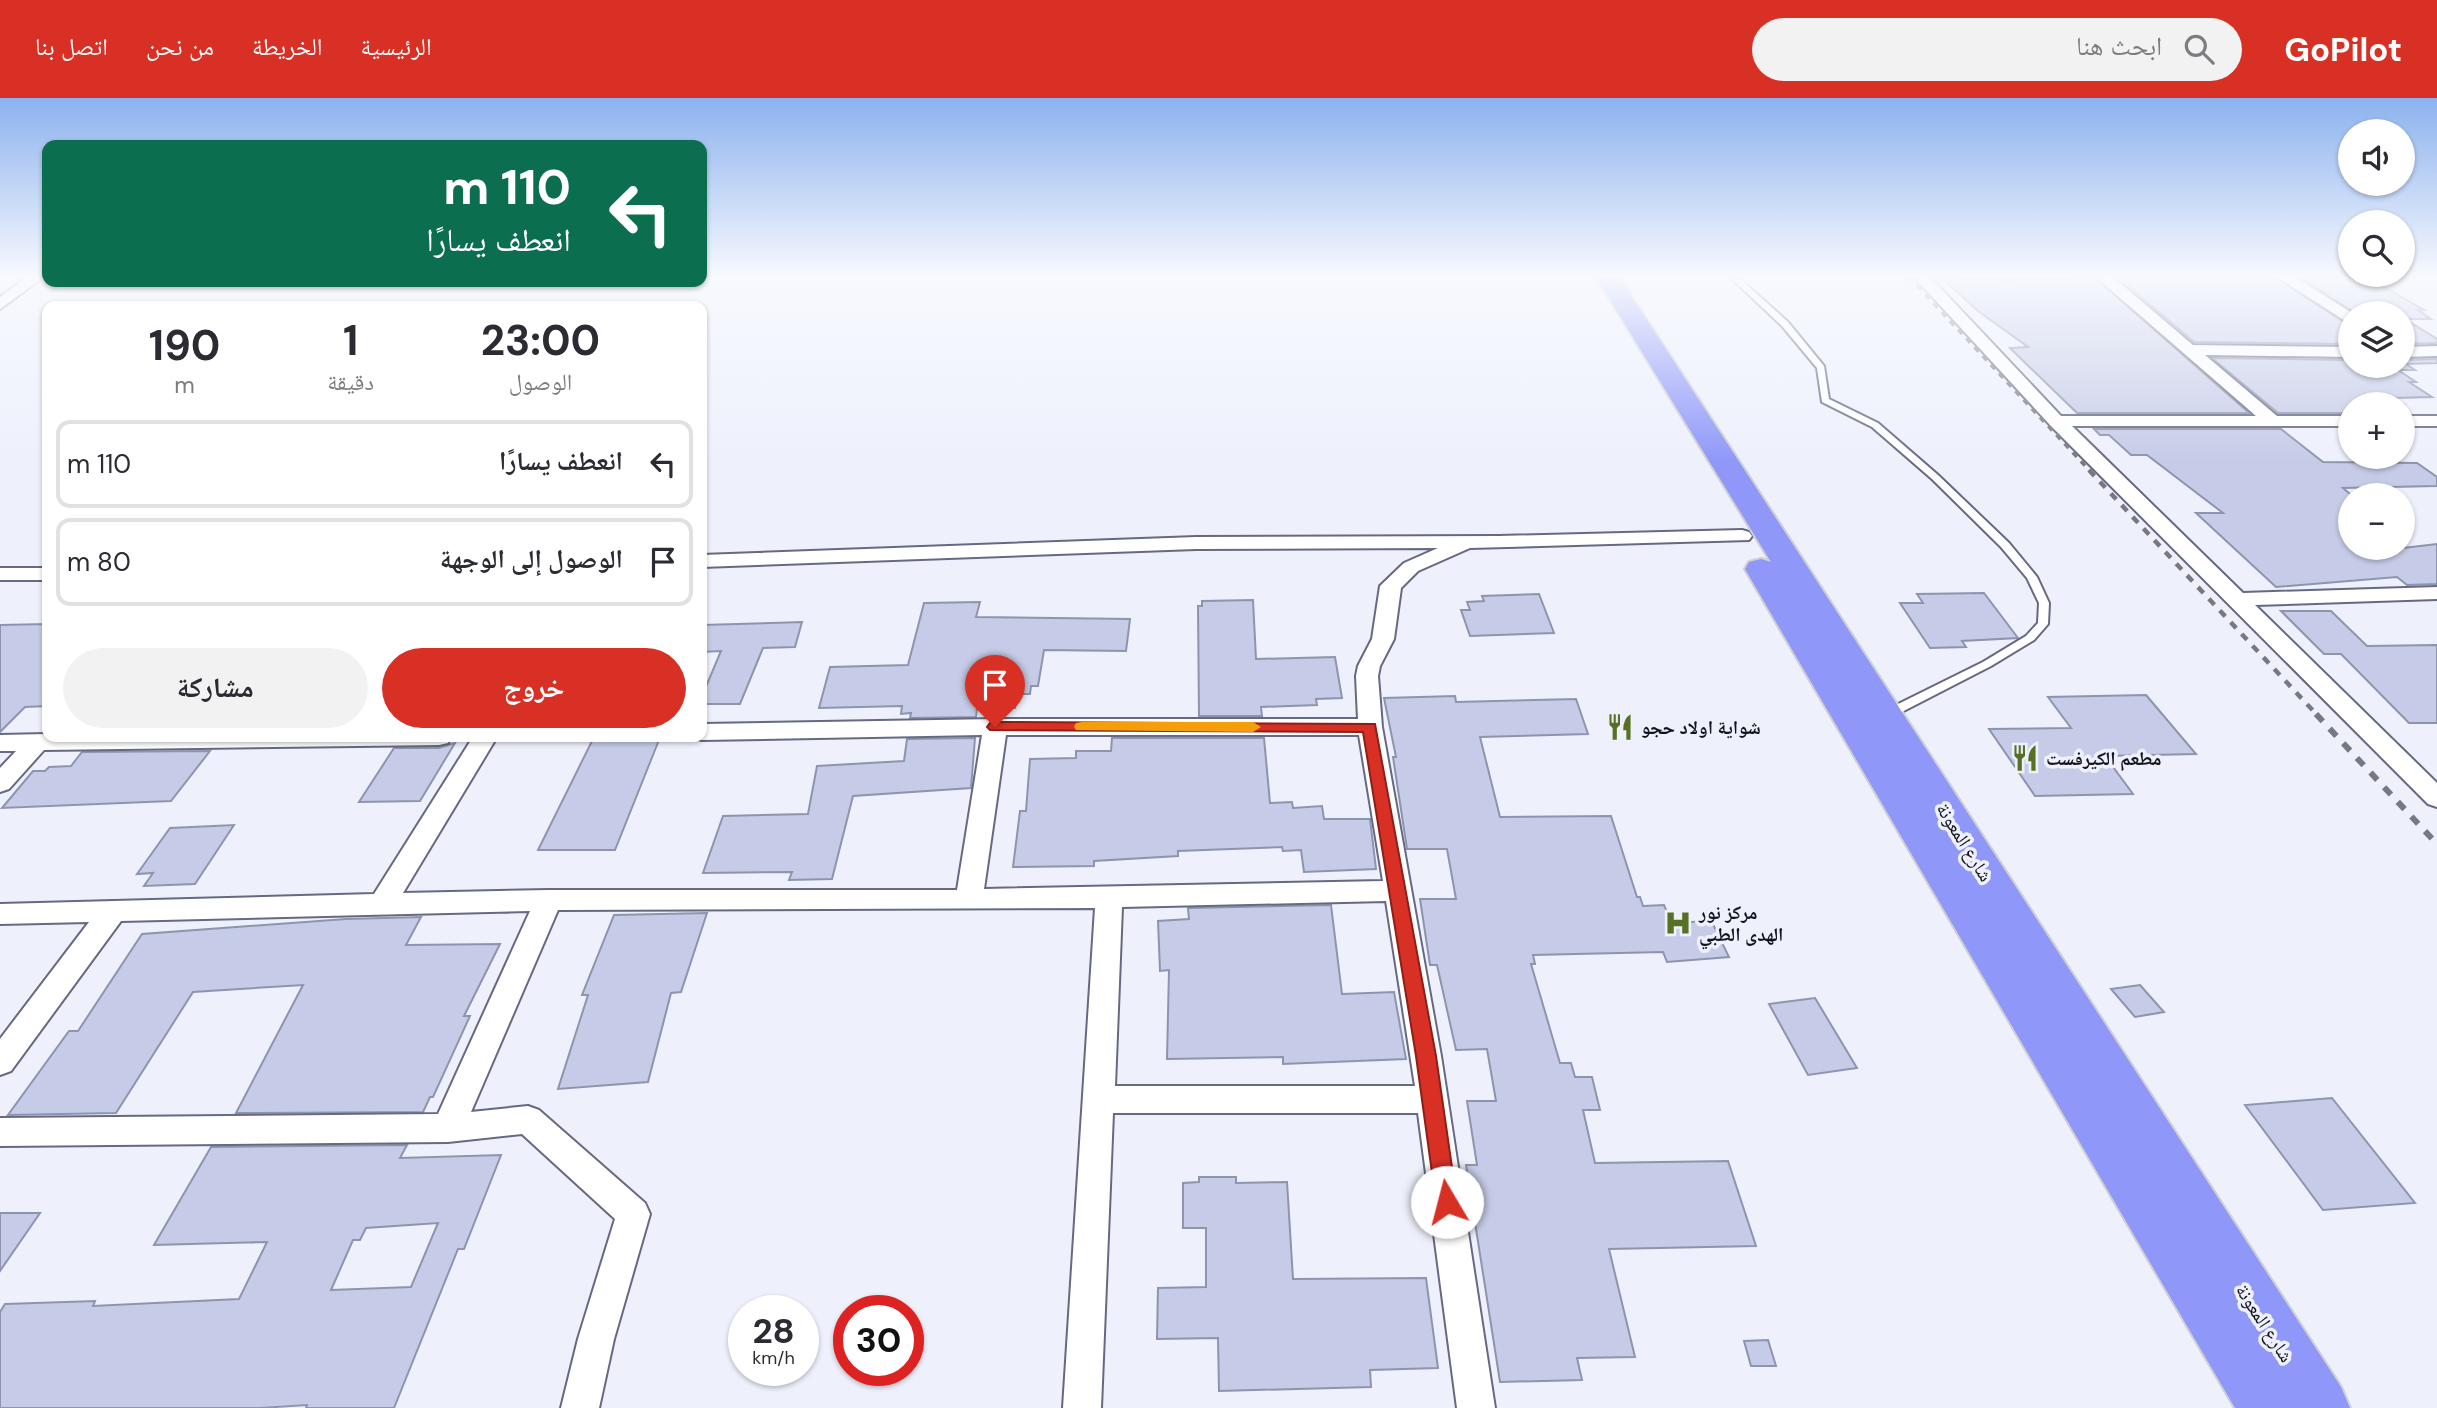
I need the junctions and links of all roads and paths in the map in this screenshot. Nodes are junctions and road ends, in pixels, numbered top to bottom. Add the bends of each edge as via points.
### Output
1 (1619, 338) edge
2 (1644, 338) edge
3 (1797, 338) edge
4 (1978, 338) edge
5 (2175, 338) edge
6 (2190, 350) junction
7 (2437, 351) edge
8 (2338, 352) edge
9 (2415, 352) edge
10 (2056, 421) junction
11 (2273, 421) junction
12 (2338, 421) edge
13 (2415, 421) edge
14 (2437, 421) edge
15 (1742, 536) junction
16 (1472, 543) junction
17 (707, 561) edge
18 (42, 573) edge
19 (0, 574) edge
20 (2437, 593) edge
21 (2236, 600) junction
22 (1885, 716) junction
23 (995, 727) junction
24 (1370, 727) junction
25 (707, 732) edge
26 (38, 742) junction
27 (42, 742) edge
28 (482, 742) edge
29 (0, 743) edge
30 (2427, 777) edge
31 (0, 783) edge
32 (2437, 798) edge
33 (1398, 891) junction
34 (1109, 897) junction
35 (549, 900) junction
36 (969, 900) junction
37 (383, 903) junction
38 (113, 911) junction
39 (0, 914) edge
40 (0, 1062) edge
41 (1099, 1100) junction
42 (1432, 1100) junction
43 (448, 1128) junction
44 (0, 1132) edge
45 (580, 1408) edge
46 (1082, 1408) edge
47 (1476, 1408) edge
48 (2268, 1408) edge
49 (2320, 1408) edge

1 - 15 highway, شارع المعونة
2 - 22 highway, شارع المعونة
3 - 22 lane via 1821,368 1825,400 1875,425 1935,477 2005,545 2032,577 2044,603 2043,624 2030,638
4 - 10 street
5 - 6 street
6 - 8 street
6 - 11 street
7 - 9 street
10 - 11 street
10 - 21 street
11 - 12 street
13 - 14 street
15 - 16 street
15 - 48 highway, شارع المعونة
16 - 17 street via 1196,543
16 - 24 street via 1423,560 1391,586 1383,639 1367,676
18 - 19 street
20 - 21 street
21 - 30 street
22 - 49 highway, شارع المعونة
23 - 24 street
23 - 25 street
23 - 36 street
24 - 33 street
26 - 27 street
26 - 29 street
26 - 31 street
28 - 37 street
30 - 32 street
33 - 34 street
33 - 42 street
34 - 36 street
34 - 41 street
35 - 36 street
35 - 37 street
35 - 43 street
37 - 38 street
38 - 39 street
38 - 40 street
41 - 42 street
41 - 46 street
42 - 47 street
43 - 44 street
43 - 45 street via 528,1121 633,1214

